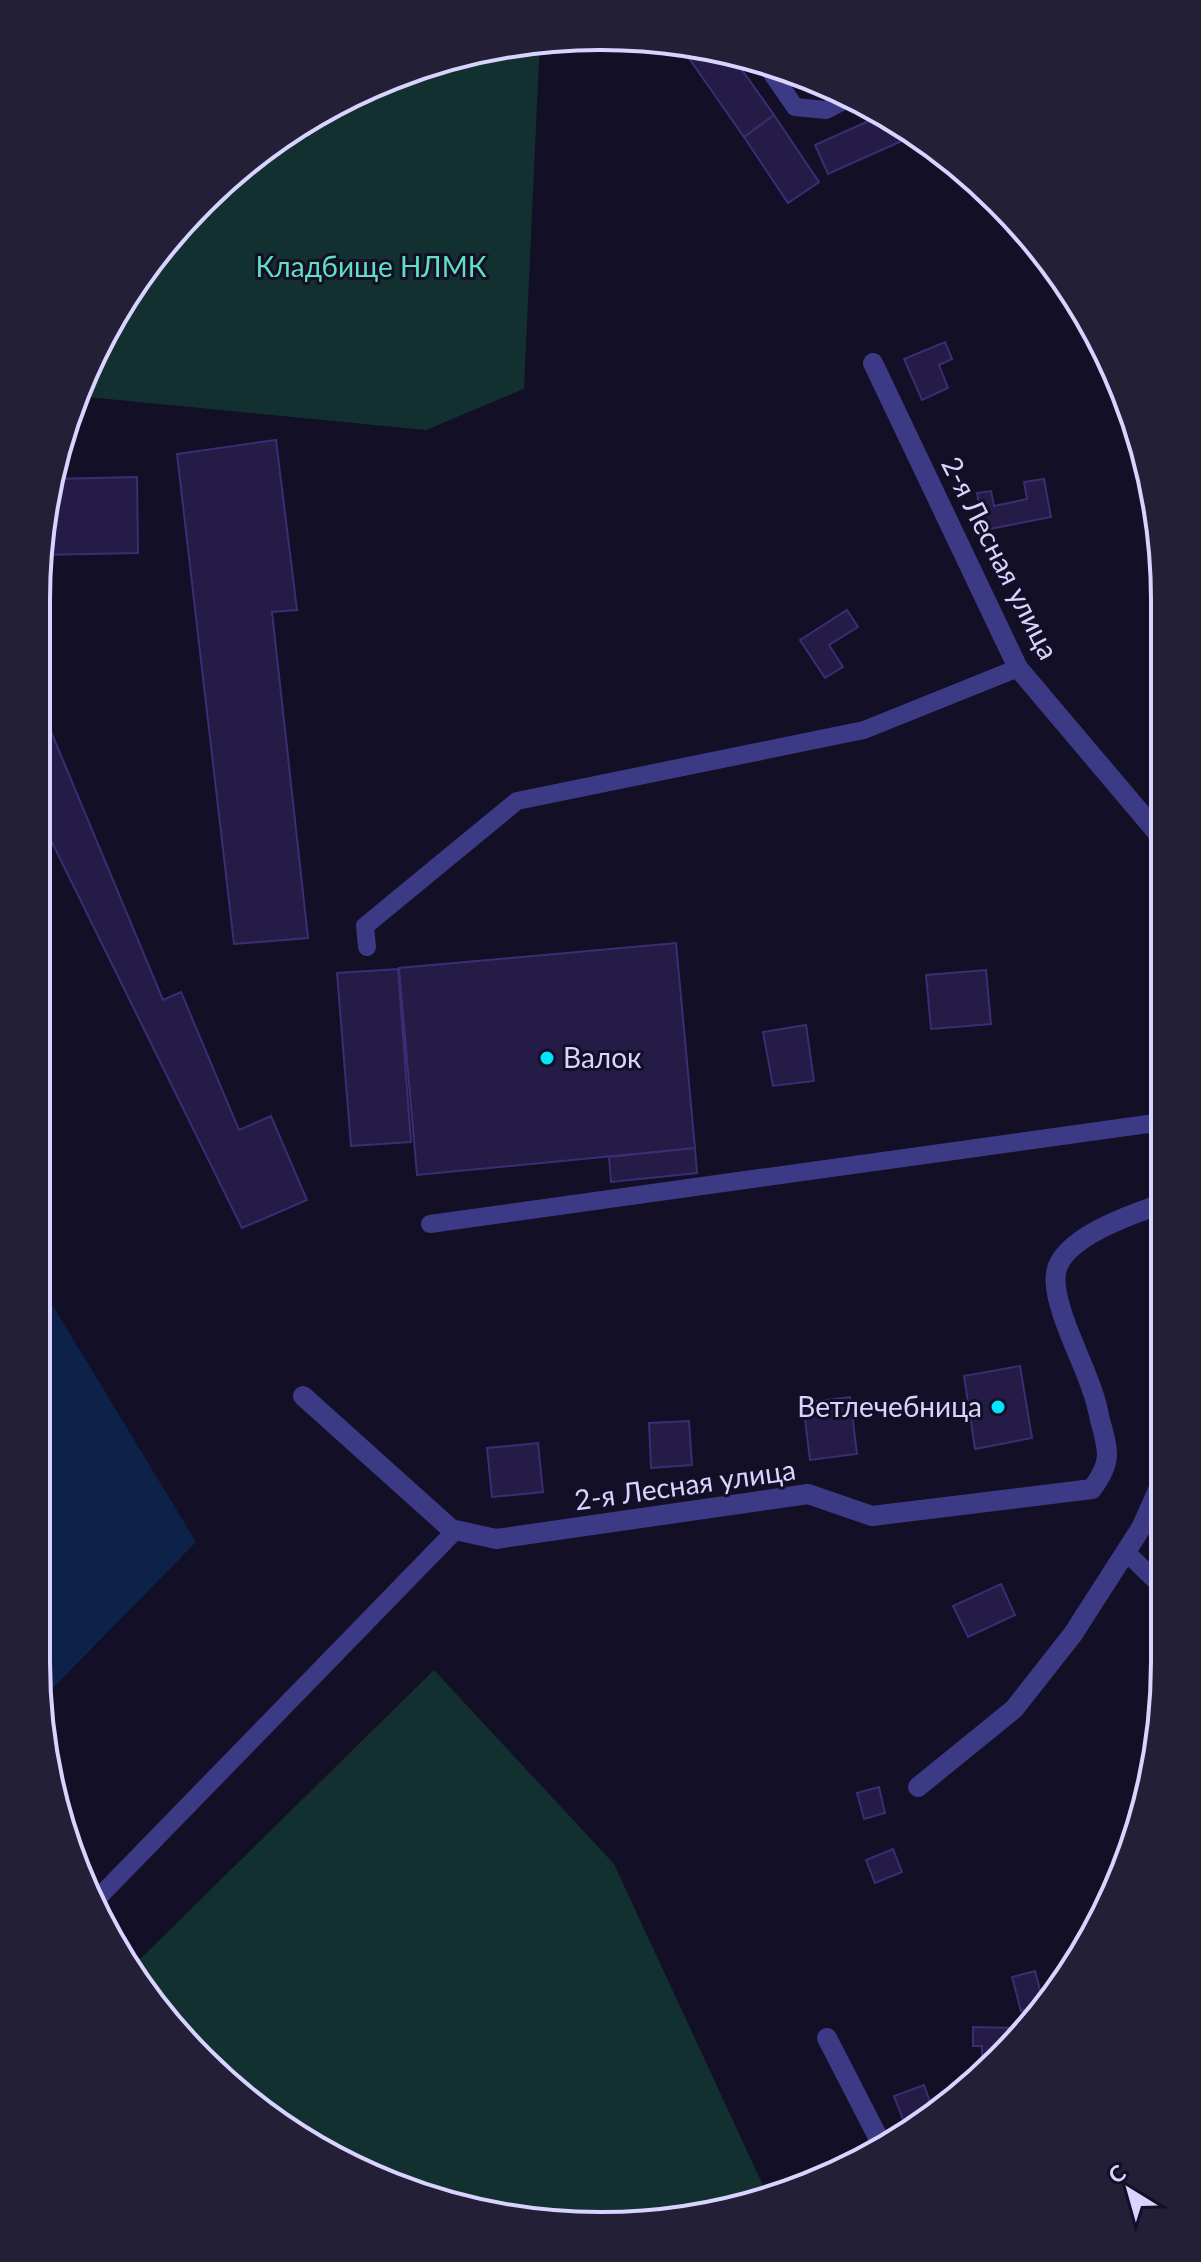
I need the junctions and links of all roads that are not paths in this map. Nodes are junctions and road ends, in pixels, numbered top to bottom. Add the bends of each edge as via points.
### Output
1 (775, 79) edge
2 (837, 104) edge
3 (873, 363) dead end
4 (1018, 668) junction
5 (1151, 825) edge
6 (367, 947) dead end
7 (1151, 1124) edge
8 (1151, 1208) edge
9 (430, 1224) dead end
10 (303, 1396) dead end
11 (1151, 1506) edge
12 (456, 1530) junction
13 (1126, 1552) junction
14 (1151, 1576) edge
15 (918, 1787) dead end
16 (102, 1894) edge
17 (827, 2038) dead end
18 (878, 2137) edge

1 - 2 lane via 795,107 826,110
3 - 4 street, 2-я Лесная улица
4 - 5 street, 2-я Лесная улица
4 - 6 lane via 864,730 517,801 365,926
7 - 9 lane
8 - 12 street, 2-я Лесная улица via 1086,1236 1056,1271 1057,1295 1093,1392 1107,1448 1105,1471 1092,1489 872,1516 808,1494 496,1539
10 - 12 street, 2-я Лесная улица
11 - 13 street
12 - 16 lane
13 - 14 lane
13 - 15 street via 1073,1634 1014,1709
17 - 18 street

